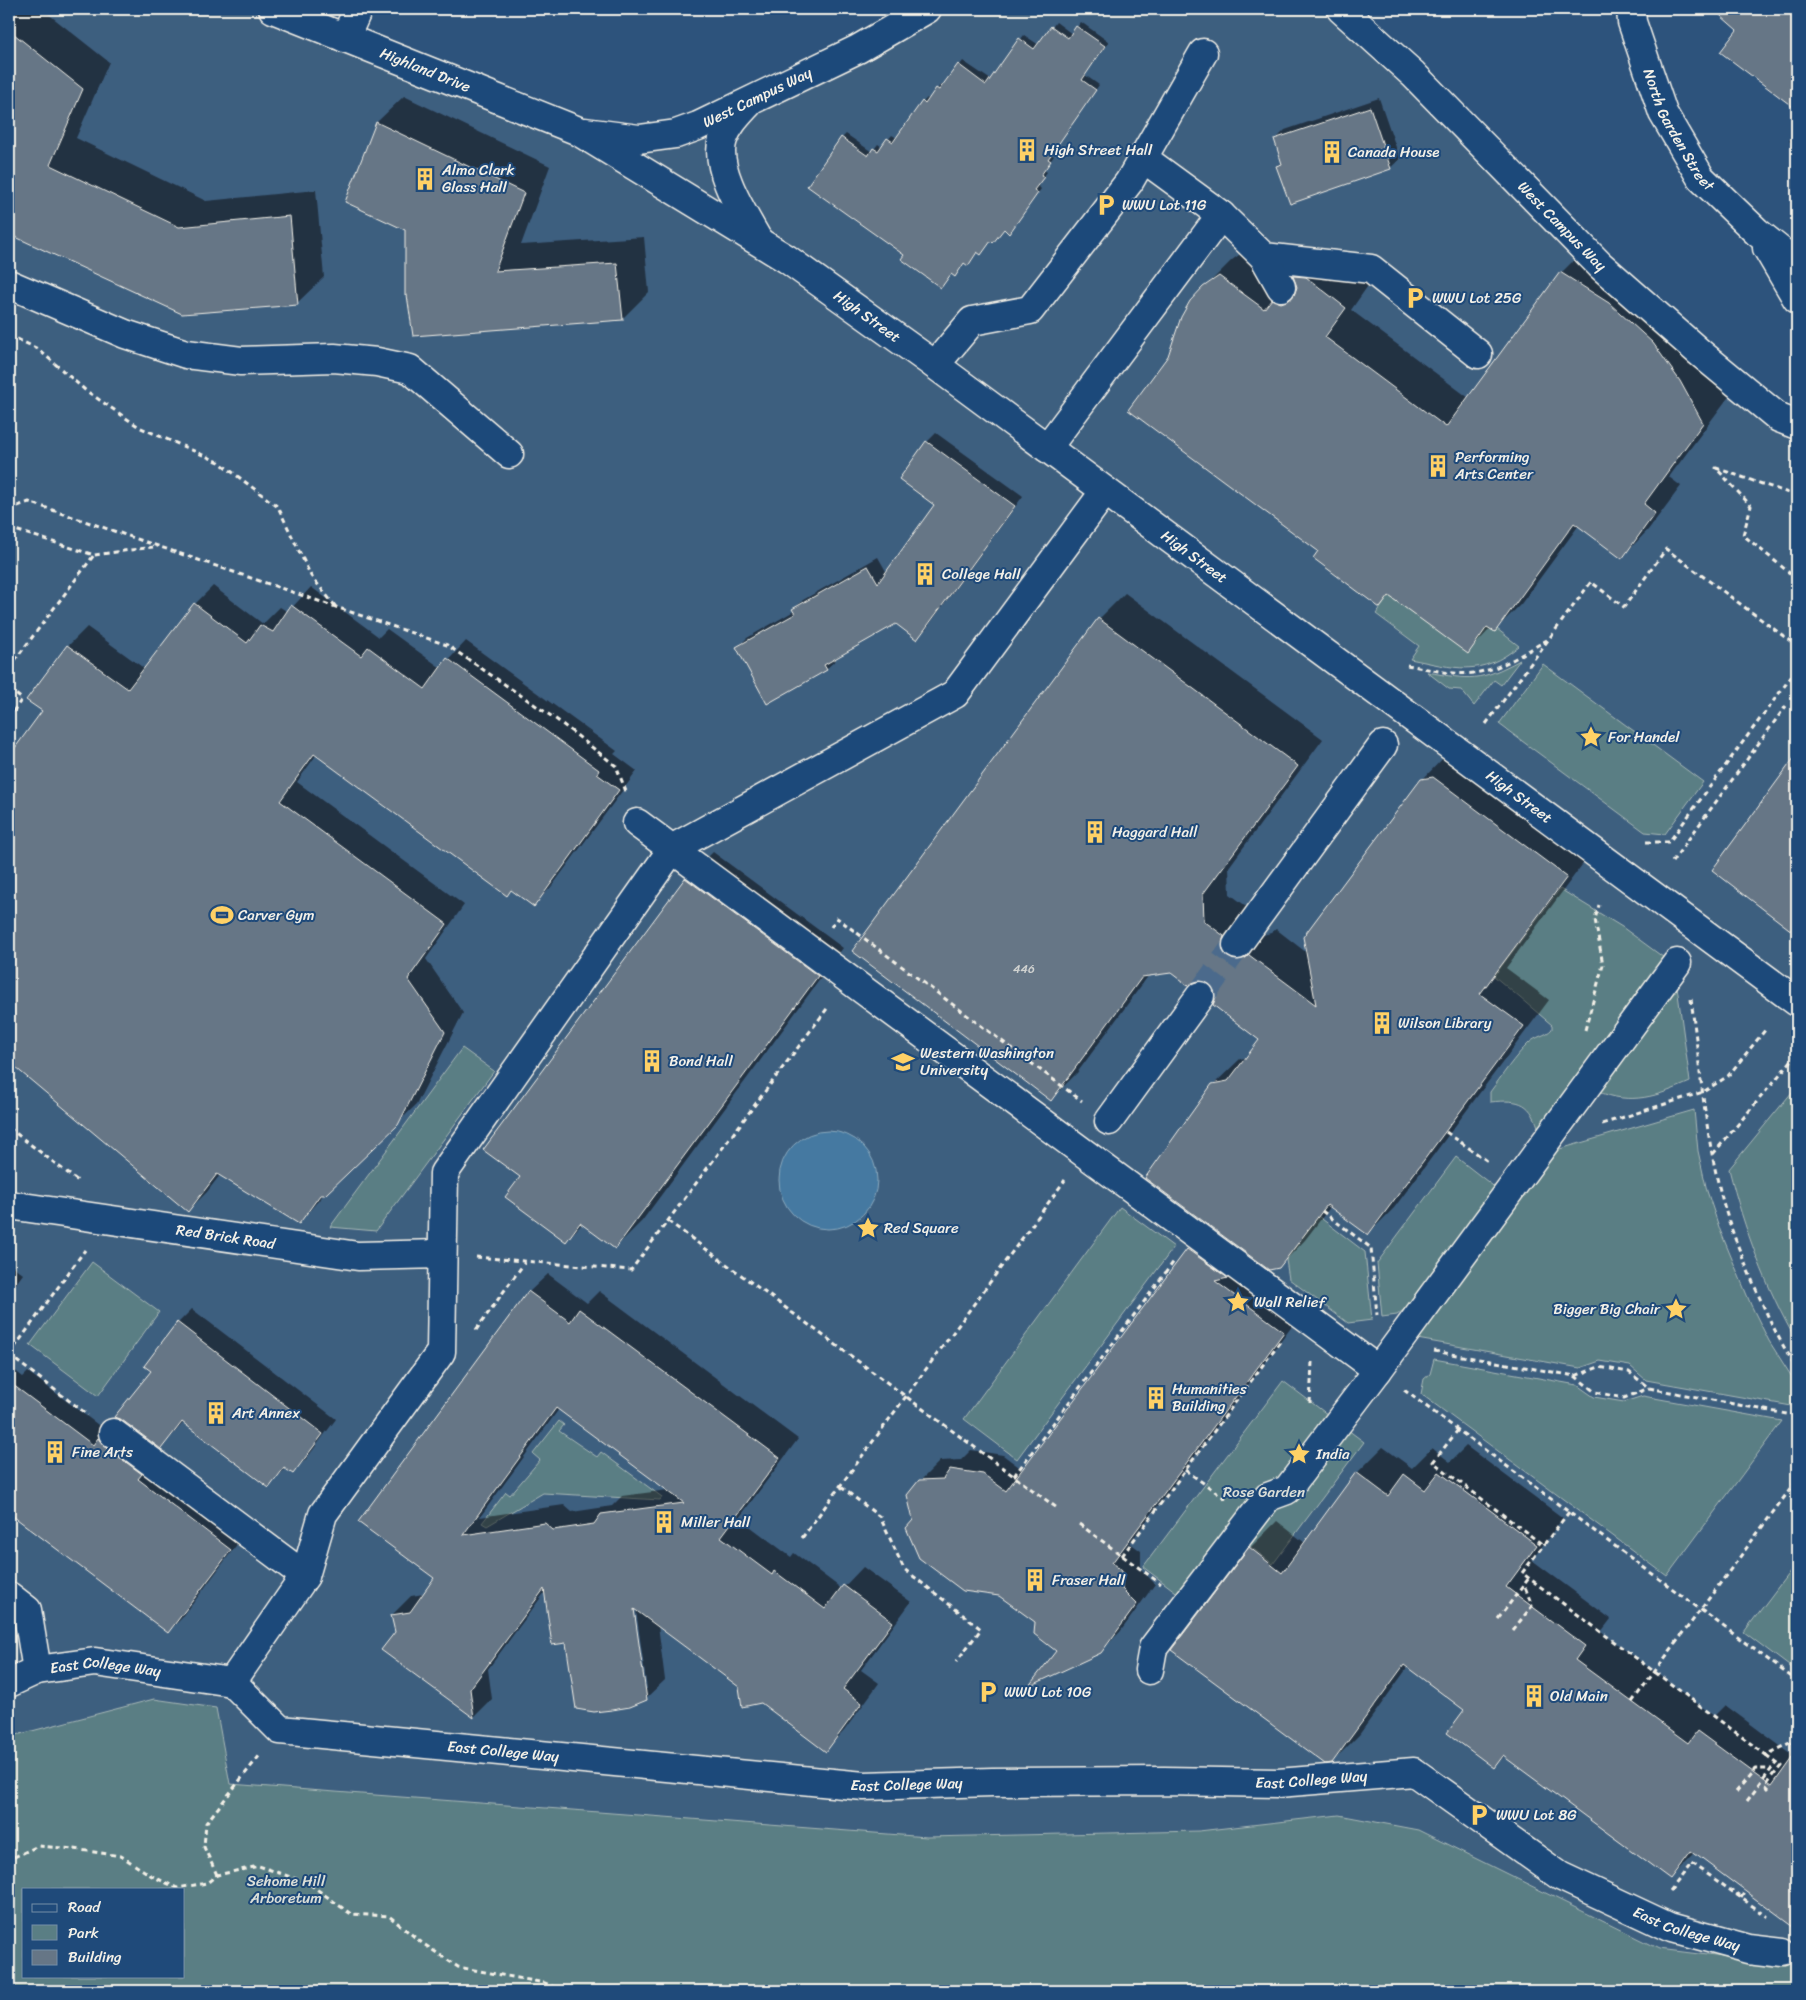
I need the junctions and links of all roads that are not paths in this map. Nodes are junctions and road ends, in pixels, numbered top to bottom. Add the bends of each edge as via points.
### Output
1 (273, 9) edge
2 (358, 9) edge
3 (927, 9) edge
4 (1341, 9) edge
5 (1631, 9) edge
6 (345, 38) junction
7 (1203, 53) dead end
8 (750, 102) junction
9 (576, 130) junction
10 (1143, 158) junction
11 (1221, 215) junction
12 (1757, 232) junction
13 (759, 241) junction
14 (1264, 257) junction
15 (1797, 264) edge
16 (9, 284) edge
17 (1281, 287) dead end
18 (1797, 299) edge
19 (1478, 354) dead end
20 (934, 365) junction
21 (1797, 425) edge
22 (1047, 448) junction
23 (509, 454) dead end
24 (1105, 491) junction
25 (1383, 746) dead end
26 (637, 823) dead end
27 (673, 848) junction
28 (1237, 945) tunnel mouth
29 (1677, 963) dead end
30 (1200, 996) tunnel mouth
31 (1797, 1002) edge
32 (1109, 1121) road end
33 (9, 1205) edge
34 (442, 1254) junction
35 (1385, 1359) junction
36 (113, 1432) road end
37 (305, 1576) junction
38 (9, 1596) edge
39 (37, 1670) junction
40 (1149, 1670) dead end
41 (232, 1682) junction
42 (9, 1684) edge
43 (1783, 1952) dead end

1 - 6 street, Highland Drive
2 - 6 street
3 - 8 street, West Campus Way via 858,49
4 - 21 street, West Campus Way via 1413,74 1600,265 1779,418
5 - 12 street, North Garden Street via 1632,22 1664,113 1701,178
6 - 9 street, Highland Drive
7 - 10 street
8 - 9 street, West Campus Way via 676,134 639,139
8 - 13 street via 733,120 722,140 723,164 733,196
9 - 13 street, High Street
10 - 11 street
10 - 20 street via 1129,182 1030,310 972,321
11 - 14 street
11 - 22 street
12 - 15 street, North Garden Street
12 - 18 street, North Garden Street
13 - 20 street, High Street
14 - 17 street
14 - 19 street via 1371,269
16 - 23 street via 125,334 186,354 241,361 334,358 410,369
20 - 22 street, High Street
22 - 24 street, High Street
24 - 27 street via 955,694
24 - 31 street, High Street
25 - 28 street
26 - 27 street
27 - 34 street via 444,1173
27 - 35 street via 1313,1322
29 - 35 street
30 - 32 street
33 - 34 street, Red Brick Road via 358,1256
34 - 37 street via 441,1352 323,1514
35 - 40 street via 1287,1490 1268,1497 1186,1603 1153,1648
36 - 37 street
37 - 41 street
38 - 39 street via 27,1610
39 - 41 street, East College Way via 94,1662
39 - 42 street, East College Way
41 - 43 street, East College Way via 280,1730 864,1786 992,1782 1278,1783 1414,1772 1560,1876 1669,1927 1748,1949

